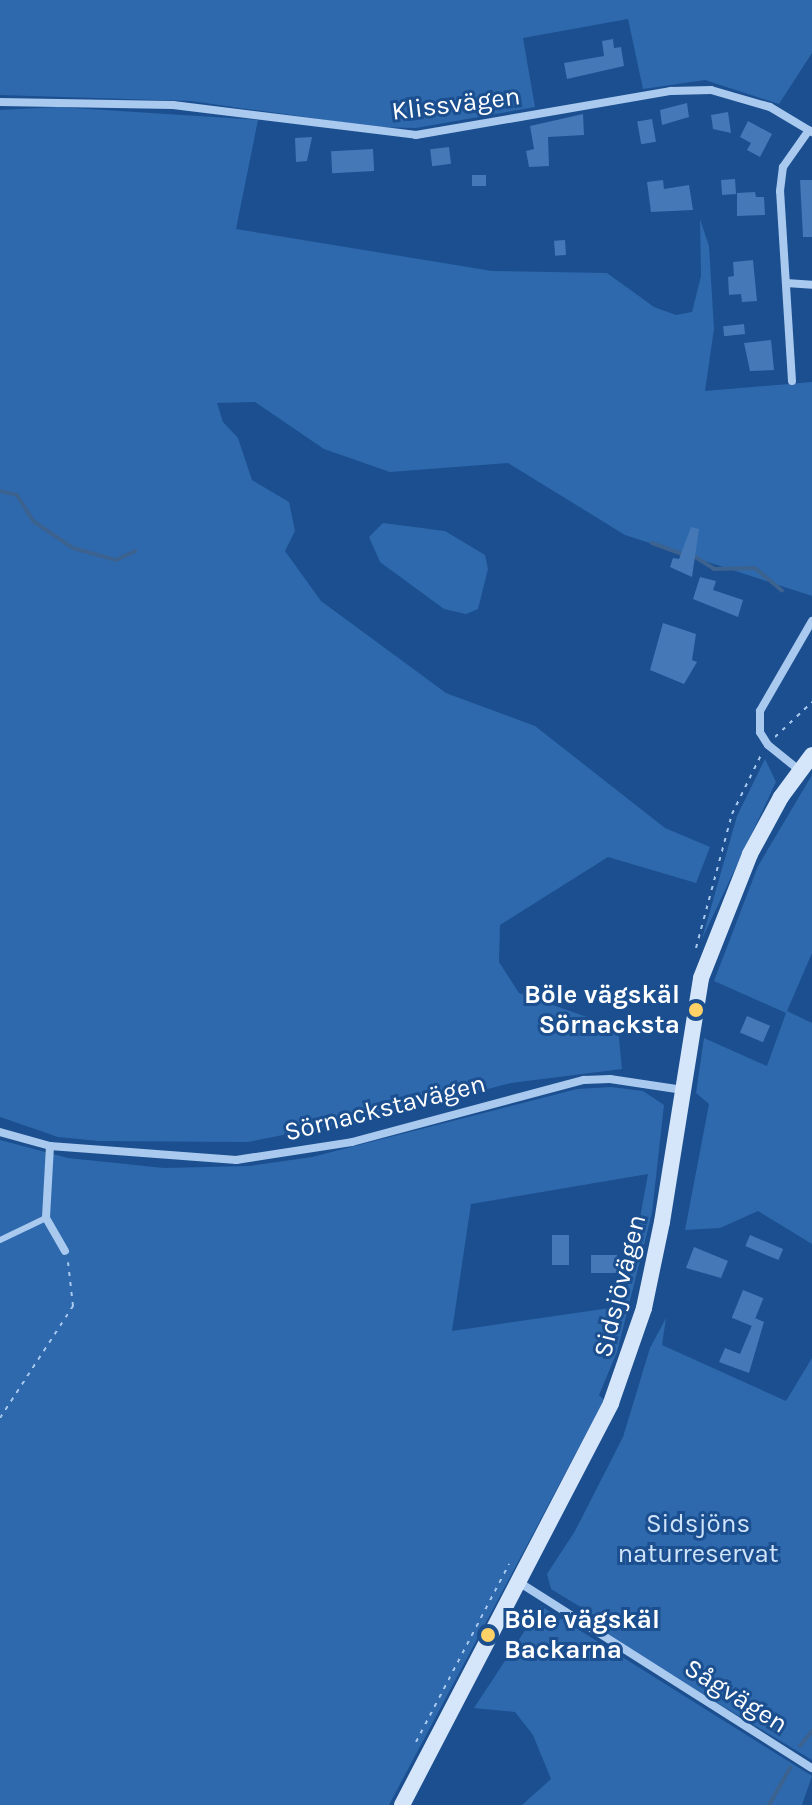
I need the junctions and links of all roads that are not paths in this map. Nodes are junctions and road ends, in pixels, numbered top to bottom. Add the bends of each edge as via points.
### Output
1 (0, 102) edge
2 (810, 131) edge
3 (786, 283) junction
4 (812, 285) edge
5 (792, 381) dead end
6 (812, 621) edge
7 (812, 755) edge
8 (799, 770) junction
9 (683, 1090) junction
10 (0, 1132) edge
11 (50, 1146) junction
12 (46, 1218) junction
13 (0, 1240) edge
14 (65, 1251) road end
15 (516, 1581) junction
16 (812, 1768) edge
17 (402, 1805) edge

1 - 2 street, Klissvägen via 173,105 416,135 671,91 711,90 770,107
2 - 3 street via 783,167 781,179
3 - 4 street
3 - 5 street
6 - 8 street via 760,711 760,732 768,745
7 - 8 main road, Sidsjövägen
8 - 9 main road, Sidsjövägen via 750,854 701,978
9 - 11 street, Sörnackstavägen via 584,1080 352,1142 236,1160
9 - 15 main road, Sidsjövägen via 662,1222 630,1354 577,1474
10 - 11 street, Sörnackstavägen
11 - 12 street
12 - 13 lane
12 - 14 street
15 - 16 street, Sågvägen
15 - 17 main road, Sidsjövägen

